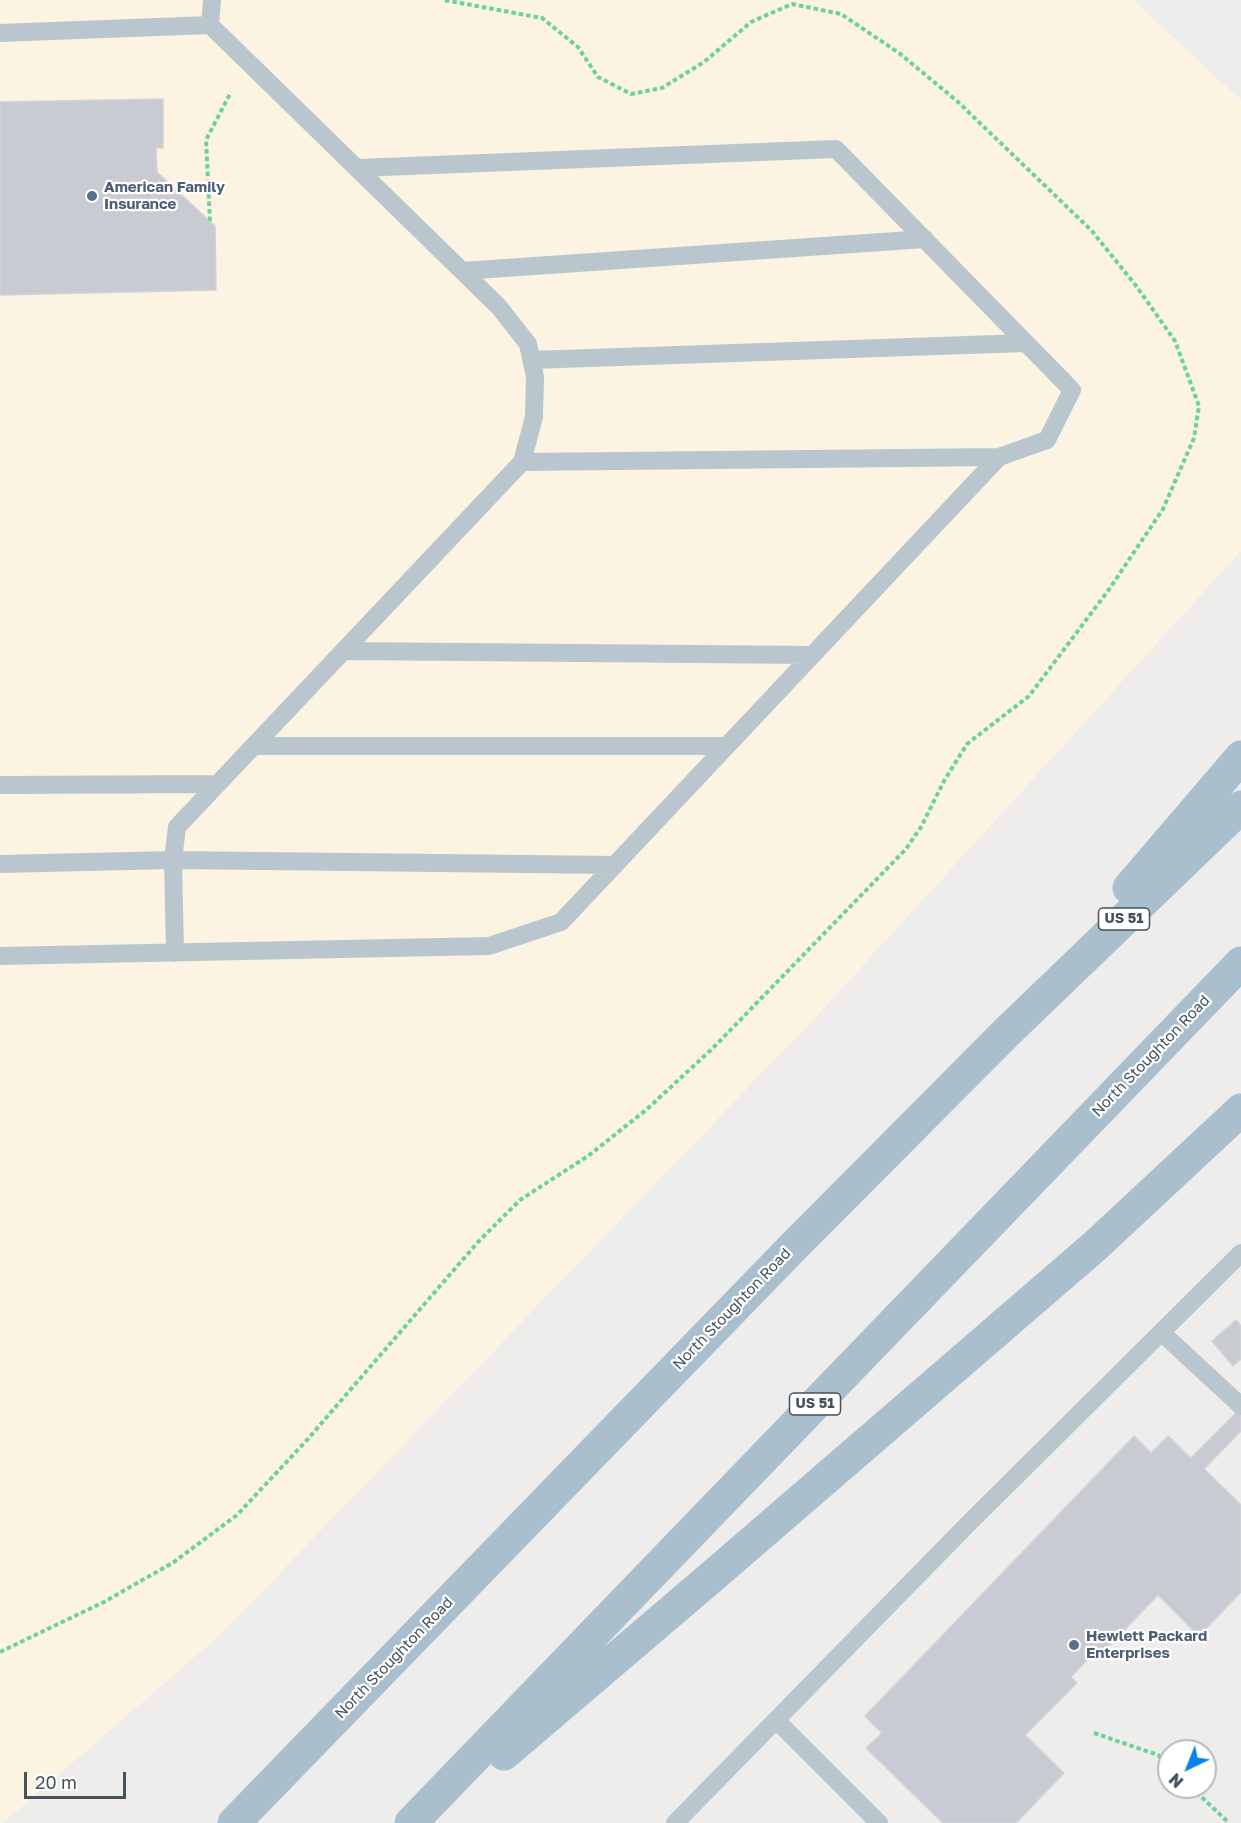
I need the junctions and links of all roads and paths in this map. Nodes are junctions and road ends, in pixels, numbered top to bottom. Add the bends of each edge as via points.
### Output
1 (212, 0) edge
2 (210, 25) junction
3 (0, 33) edge
4 (231, 92) dead end
5 (358, 168) junction
6 (210, 221) dead end
7 (925, 239) junction
8 (462, 270) junction
9 (1026, 343) junction
10 (531, 360) junction
11 (999, 456) junction
12 (522, 462) junction
13 (344, 651) junction
14 (812, 655) junction
15 (254, 746) junction
16 (726, 746) junction
17 (1241, 757) edge
18 (218, 784) junction
19 (0, 785) edge
20 (1241, 807) edge
21 (173, 860) junction
22 (0, 864) edge
23 (615, 865) junction
24 (175, 953) junction
25 (0, 956) edge
26 (1241, 963) edge
27 (1008, 1030) junction
28 (1241, 1110) edge
29 (1241, 1253) edge
30 (1162, 1333) junction
31 (1241, 1406) edge
32 (777, 1721) junction
33 (1094, 1733) dead end
34 (1157, 1755) edge
35 (1204, 1799) edge
36 (234, 1823) edge
37 (411, 1823) edge
38 (424, 1823) edge
39 (675, 1823) edge
40 (879, 1823) edge
41 (1229, 1823) edge

1 - 2 lane
2 - 3 lane
2 - 5 lane
4 - 6 path via 206,140
5 - 7 lane via 836,149
5 - 8 lane
7 - 8 lane
7 - 9 lane
8 - 10 lane via 507,316 528,344
9 - 10 lane
9 - 11 lane via 1072,390 1047,440
10 - 12 lane via 535,377 534,417
11 - 12 lane
11 - 14 lane
12 - 13 lane
13 - 14 lane
13 - 15 lane
14 - 16 lane
15 - 16 lane
15 - 18 lane
16 - 23 lane
17 - 27 main road
18 - 19 lane
18 - 21 lane via 177,827
20 - 27 main road, North Stoughton Road / US 51
21 - 22 lane
21 - 23 lane
21 - 24 lane
23 - 24 lane via 561,922 489,946
24 - 25 lane
26 - 37 main road, North Stoughton Road / US 51
27 - 36 main road, North Stoughton Road / US 51
28 - 38 main road via 1095,1246
29 - 30 lane
30 - 31 lane
30 - 32 lane via 970,1522
32 - 39 lane
32 - 40 lane
33 - 34 path
35 - 41 path

